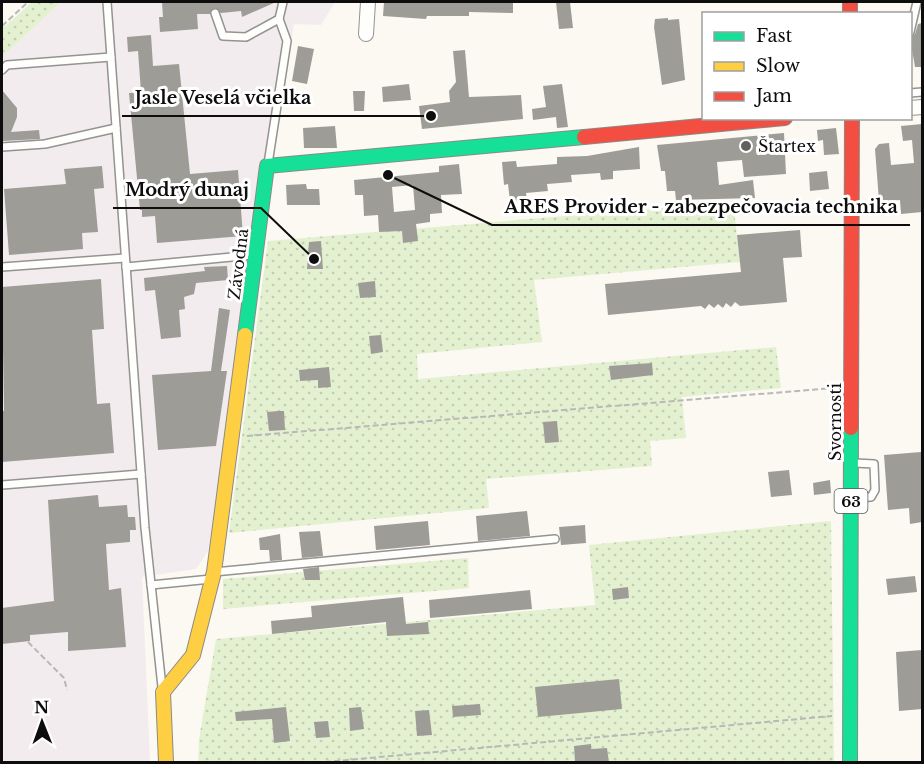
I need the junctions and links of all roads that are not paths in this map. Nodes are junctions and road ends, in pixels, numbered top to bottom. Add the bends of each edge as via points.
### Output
1 (107, 2) edge
2 (284, 2) edge
3 (368, 2) edge
4 (919, 7) edge
5 (215, 13) dead end
6 (279, 19) junction
7 (912, 26) edge
8 (366, 34) dead end
9 (111, 57) junction
10 (2, 70) edge
11 (763, 120) edge
12 (852, 120) edge
13 (116, 128) junction
14 (2, 147) edge
15 (267, 166) junction
16 (256, 255) junction
17 (125, 258) junction
18 (2, 267) edge
19 (126, 267) junction
20 (851, 463) junction
21 (141, 474) junction
22 (2, 485) edge
23 (851, 498) junction
24 (555, 539) dead end
25 (214, 576) junction
26 (151, 585) junction
27 (163, 692) junction
28 (166, 762) edge
29 (850, 762) edge

1 - 9 lane
2 - 6 lane
3 - 8 street
4 - 7 lane
5 - 6 lane via 222,36 246,37
6 - 15 lane via 287,41
9 - 10 lane via 7,65
9 - 13 lane
11 - 15 street
12 - 20 street, Svornosti / 63
13 - 14 lane via 45,144
13 - 17 lane
15 - 16 street, Závodná
16 - 19 lane
16 - 25 street, Závodná
17 - 18 lane
17 - 19 lane
19 - 21 lane
20 - 23 street, Svornosti / 63
20 - 23 lane via 874,464 875,490 871,497
21 - 22 lane
21 - 26 lane
23 - 29 street, Svornosti / 63
24 - 25 lane
25 - 26 lane
25 - 27 street, Závodná via 193,655
26 - 27 lane
27 - 28 street

